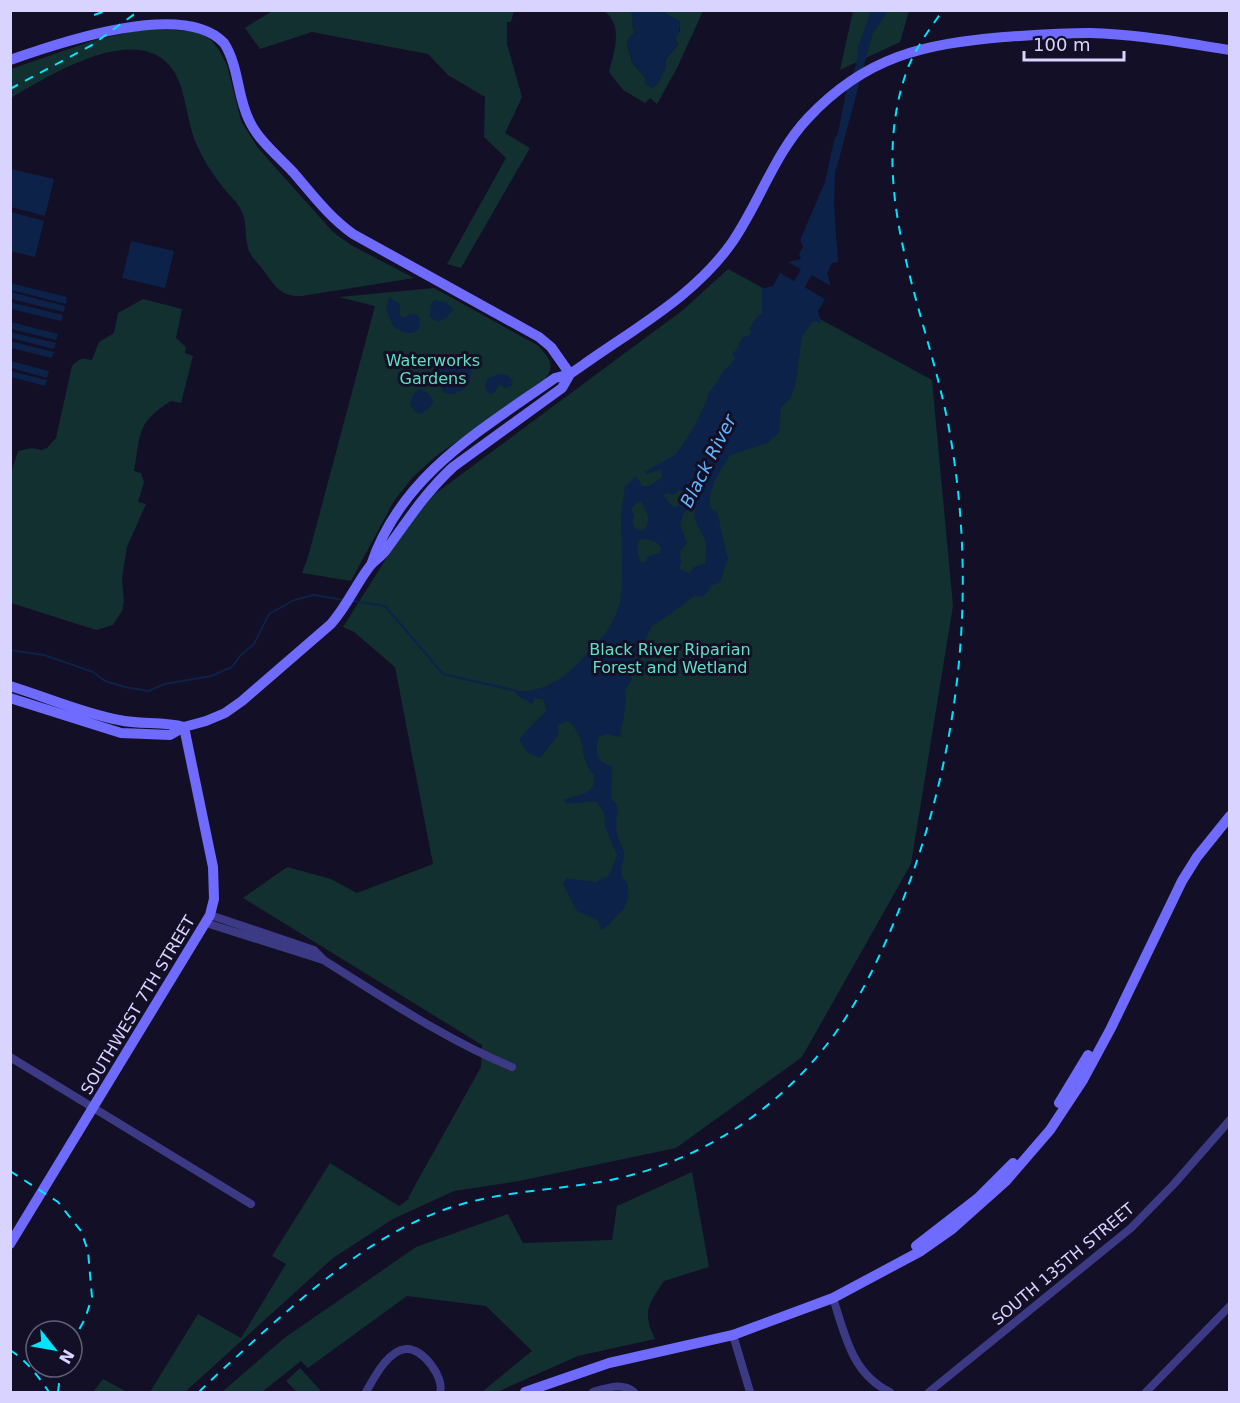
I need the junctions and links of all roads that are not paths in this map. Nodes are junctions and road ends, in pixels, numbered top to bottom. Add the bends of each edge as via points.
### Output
1 (1230, 50) edge
2 (10, 60) edge
3 (570, 374) junction
4 (370, 565) junction
5 (10, 686) edge
6 (10, 691) edge
7 (10, 698) edge
8 (66, 704) junction
9 (184, 727) junction
10 (1230, 807) edge
11 (1230, 816) edge
12 (208, 919) junction
13 (10, 1057) edge
14 (512, 1067) dead end
15 (93, 1108) junction
16 (1230, 1120) edge
17 (251, 1204) dead end
18 (10, 1244) edge
19 (892, 1265) junction
20 (833, 1298) junction
21 (1230, 1306) edge
22 (733, 1335) junction
23 (632, 1390) edge
24 (366, 1392) edge
25 (440, 1392) edge
26 (525, 1392) edge
27 (593, 1392) edge
28 (750, 1392) edge
29 (890, 1392) edge
30 (929, 1392) edge
31 (1146, 1392) edge

1 - 3 street via 1091,33 1048,34 944,44 886,62 837,92 797,132 720,258 673,302
2 - 3 street via 137,21 180,18 202,24 214,32 232,59 244,107 255,131 332,218 353,234 539,338
3 - 4 street via 562,388 439,480 416,505 385,552
3 - 4 street via 555,378 450,452 418,483 377,547
4 - 9 street via 331,624 225,713
5 - 8 street
6 - 8 street via 54,705
7 - 9 street via 121,734 170,735
8 - 9 street via 119,720 168,722
9 - 12 street, SOUTHWEST 7TH STREET via 213,867 214,899
10 - 19 street via 1176,880 1106,1025 1044,1126 978,1198
11 - 19 street via 1182,881 1111,1028 1050,1130 980,1207 921,1251
12 - 14 street via 325,961 418,1019
12 - 15 street, SOUTHWEST 7TH STREET
13 - 15 street
15 - 17 street
15 - 18 street, SOUTHWEST 7TH STREET
16 - 30 street, SOUTH 135TH STREET via 1131,1228
19 - 20 street
20 - 22 street
20 - 29 street via 857,1365
21 - 31 street
22 - 26 street via 609,1363
22 - 28 street
23 - 27 street via 609,1388
24 - 25 street via 387,1360 405,1348 421,1354 433,1368 441,1381

